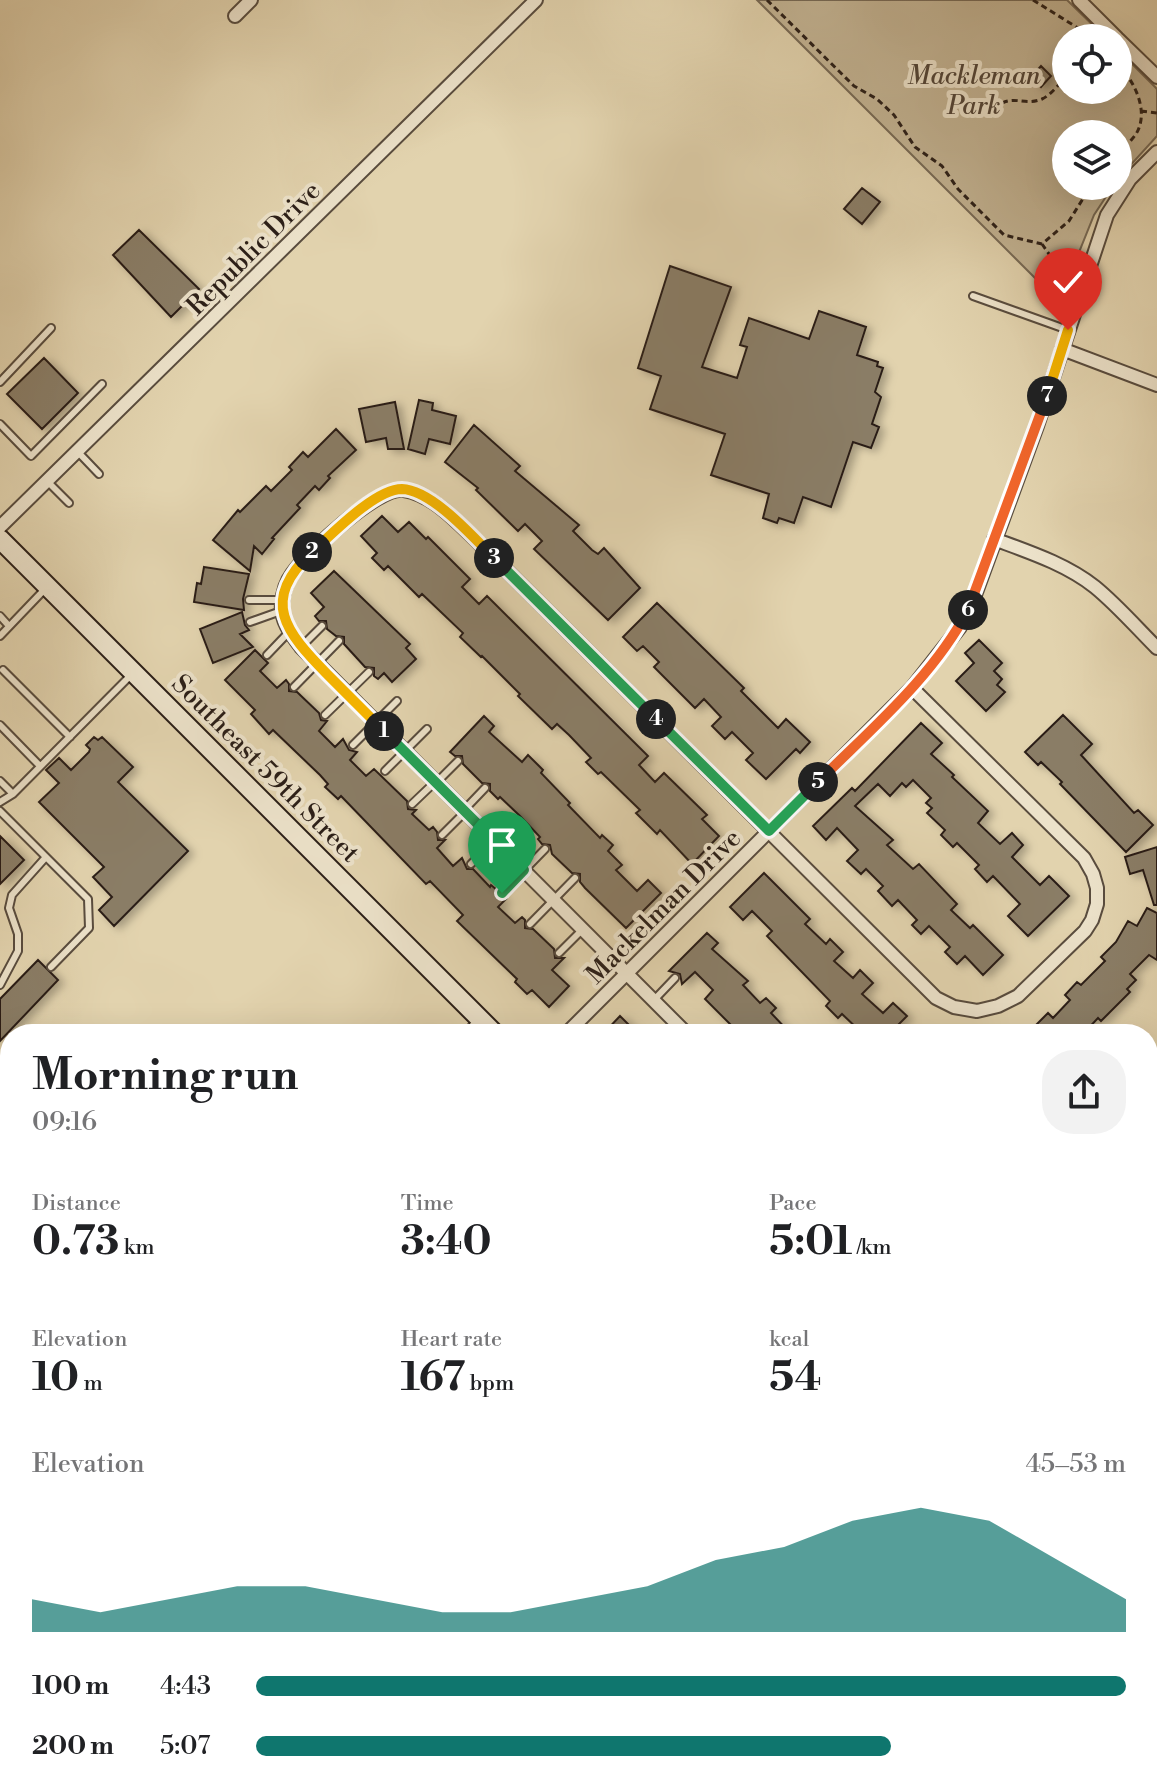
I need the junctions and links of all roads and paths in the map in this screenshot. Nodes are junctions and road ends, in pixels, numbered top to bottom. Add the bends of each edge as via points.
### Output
1 (251, 0) edge
2 (536, 0) edge
3 (767, 0) edge
4 (1033, 0) edge
5 (1079, 0) edge
6 (235, 16) dead end
7 (1072, 24) edge
8 (1104, 24) edge
9 (1132, 52) edge
10 (1157, 77) edge
11 (1132, 81) edge
12 (1052, 90) edge
13 (994, 109) dead end
14 (1141, 111) junction
15 (1157, 113) edge
16 (1132, 138) edge
17 (1157, 152) edge
18 (1082, 200) edge
19 (1042, 244) junction
20 (1083, 283) junction
21 (973, 296) dead end
22 (51, 328) dead end
23 (1068, 330) junction
24 (1062, 349) junction
25 (0, 382) edge
26 (102, 384) dead end
27 (1157, 385) edge
28 (1, 429) edge
29 (77, 451) junction
30 (99, 474) dead end
31 (47, 481) junction
32 (69, 503) dead end
33 (0, 527) edge
34 (0, 539) edge
35 (994, 539) junction
36 (47, 586) junction
37 (249, 600) dead end
38 (282, 605) junction
39 (0, 616) edge
40 (250, 622) dead end
41 (9, 626) junction
42 (322, 626) dead end
43 (289, 632) junction
44 (0, 636) edge
45 (339, 641) dead end
46 (301, 647) junction
47 (1157, 648) edge
48 (267, 655) dead end
49 (317, 664) junction
50 (3, 670) dead end
51 (133, 672) junction
52 (369, 672) dead end
53 (294, 687) dead end
54 (912, 688) junction
55 (347, 694) junction
56 (397, 701) dead end
57 (325, 715) dead end
58 (375, 722) junction
59 (0, 725) edge
60 (427, 729) dead end
61 (70, 737) junction
62 (353, 745) dead end
63 (405, 751) junction
64 (458, 761) dead end
65 (40, 766) junction
66 (385, 771) dead end
67 (0, 781) edge
68 (436, 782) junction
69 (485, 788) dead end
70 (13, 794) junction
71 (0, 802) edge
72 (412, 804) dead end
73 (0, 811) edge
74 (464, 811) junction
75 (515, 820) dead end
76 (769, 831) junction
77 (442, 835) dead end
78 (495, 841) junction
79 (545, 849) dead end
80 (46, 857) junction
81 (471, 864) dead end
82 (524, 870) junction
83 (575, 878) dead end
84 (502, 893) dead end
85 (554, 900) junction
86 (530, 924) dead end
87 (583, 929) junction
88 (559, 953) dead end
89 (51, 967) dead end
90 (627, 974) junction
91 (675, 978) dead end
92 (0, 985) edge
93 (654, 1000) junction
94 (480, 1019) junction
95 (475, 1024) edge
96 (485, 1024) edge
97 (576, 1024) edge
98 (677, 1024) edge

1 - 6 street
2 - 29 street, Republic Drive
3 - 19 path via 854,86 894,115 915,147 942,166 1004,235
4 - 7 path
5 - 8 street
9 - 10 street
11 - 14 path
12 - 13 path via 1031,102 1012,99
14 - 15 path
14 - 16 path
17 - 20 street, Mackelman Drive via 1118,195
18 - 19 path via 1069,221
19 - 20 path
20 - 23 street, Mackelman Drive
21 - 23 lane
22 - 25 lane
23 - 24 street, Mackelman Drive
24 - 27 street
24 - 35 street, Mackelman Drive
26 - 28 lane via 31,456
29 - 30 lane
29 - 31 street, Republic Drive
31 - 32 lane
31 - 33 street, Republic Drive
34 - 36 main road, Southeast 59th Street
35 - 47 street via 1081,577
35 - 54 street, Mackelman Drive via 960,627
36 - 41 lane
36 - 51 main road, Southeast 59th Street
37 - 38 lane
38 - 40 lane
38 - 43 street
38 - 76 street via 290,576 361,508 400,489 420,494 456,522
39 - 41 lane
41 - 44 lane
42 - 46 lane
43 - 46 street
43 - 48 lane
45 - 49 lane
46 - 49 street
49 - 53 lane
49 - 55 street
50 - 61 lane
51 - 61 lane
51 - 94 main road, Southeast 59th Street
52 - 55 lane
54 - 76 street, Mackelman Drive
54 - 76 street via 1084,858 1093,874 1097,904 1085,931 1018,996 977,1011 954,1007 936,998
55 - 57 lane
55 - 58 street
56 - 58 lane
58 - 62 lane
58 - 63 street
59 - 65 lane
60 - 63 lane
61 - 65 lane
63 - 66 lane
63 - 68 street
64 - 68 lane
65 - 70 lane
67 - 70 lane
68 - 72 lane
68 - 74 street
69 - 74 lane
70 - 71 lane
73 - 80 lane
74 - 77 lane
74 - 78 street
75 - 78 lane
76 - 90 street, Mackelman Drive
78 - 81 lane
78 - 82 street
79 - 82 lane
80 - 89 lane via 88,899 89,928
80 - 92 lane via 12,895 9,908 18,951
82 - 84 lane
82 - 85 street
83 - 85 lane
85 - 86 lane
85 - 87 street
87 - 88 lane
87 - 90 street
90 - 93 street
90 - 97 street, Mackelman Drive
91 - 93 lane
93 - 98 street
94 - 95 lane
94 - 96 main road, Southeast 59th Street

